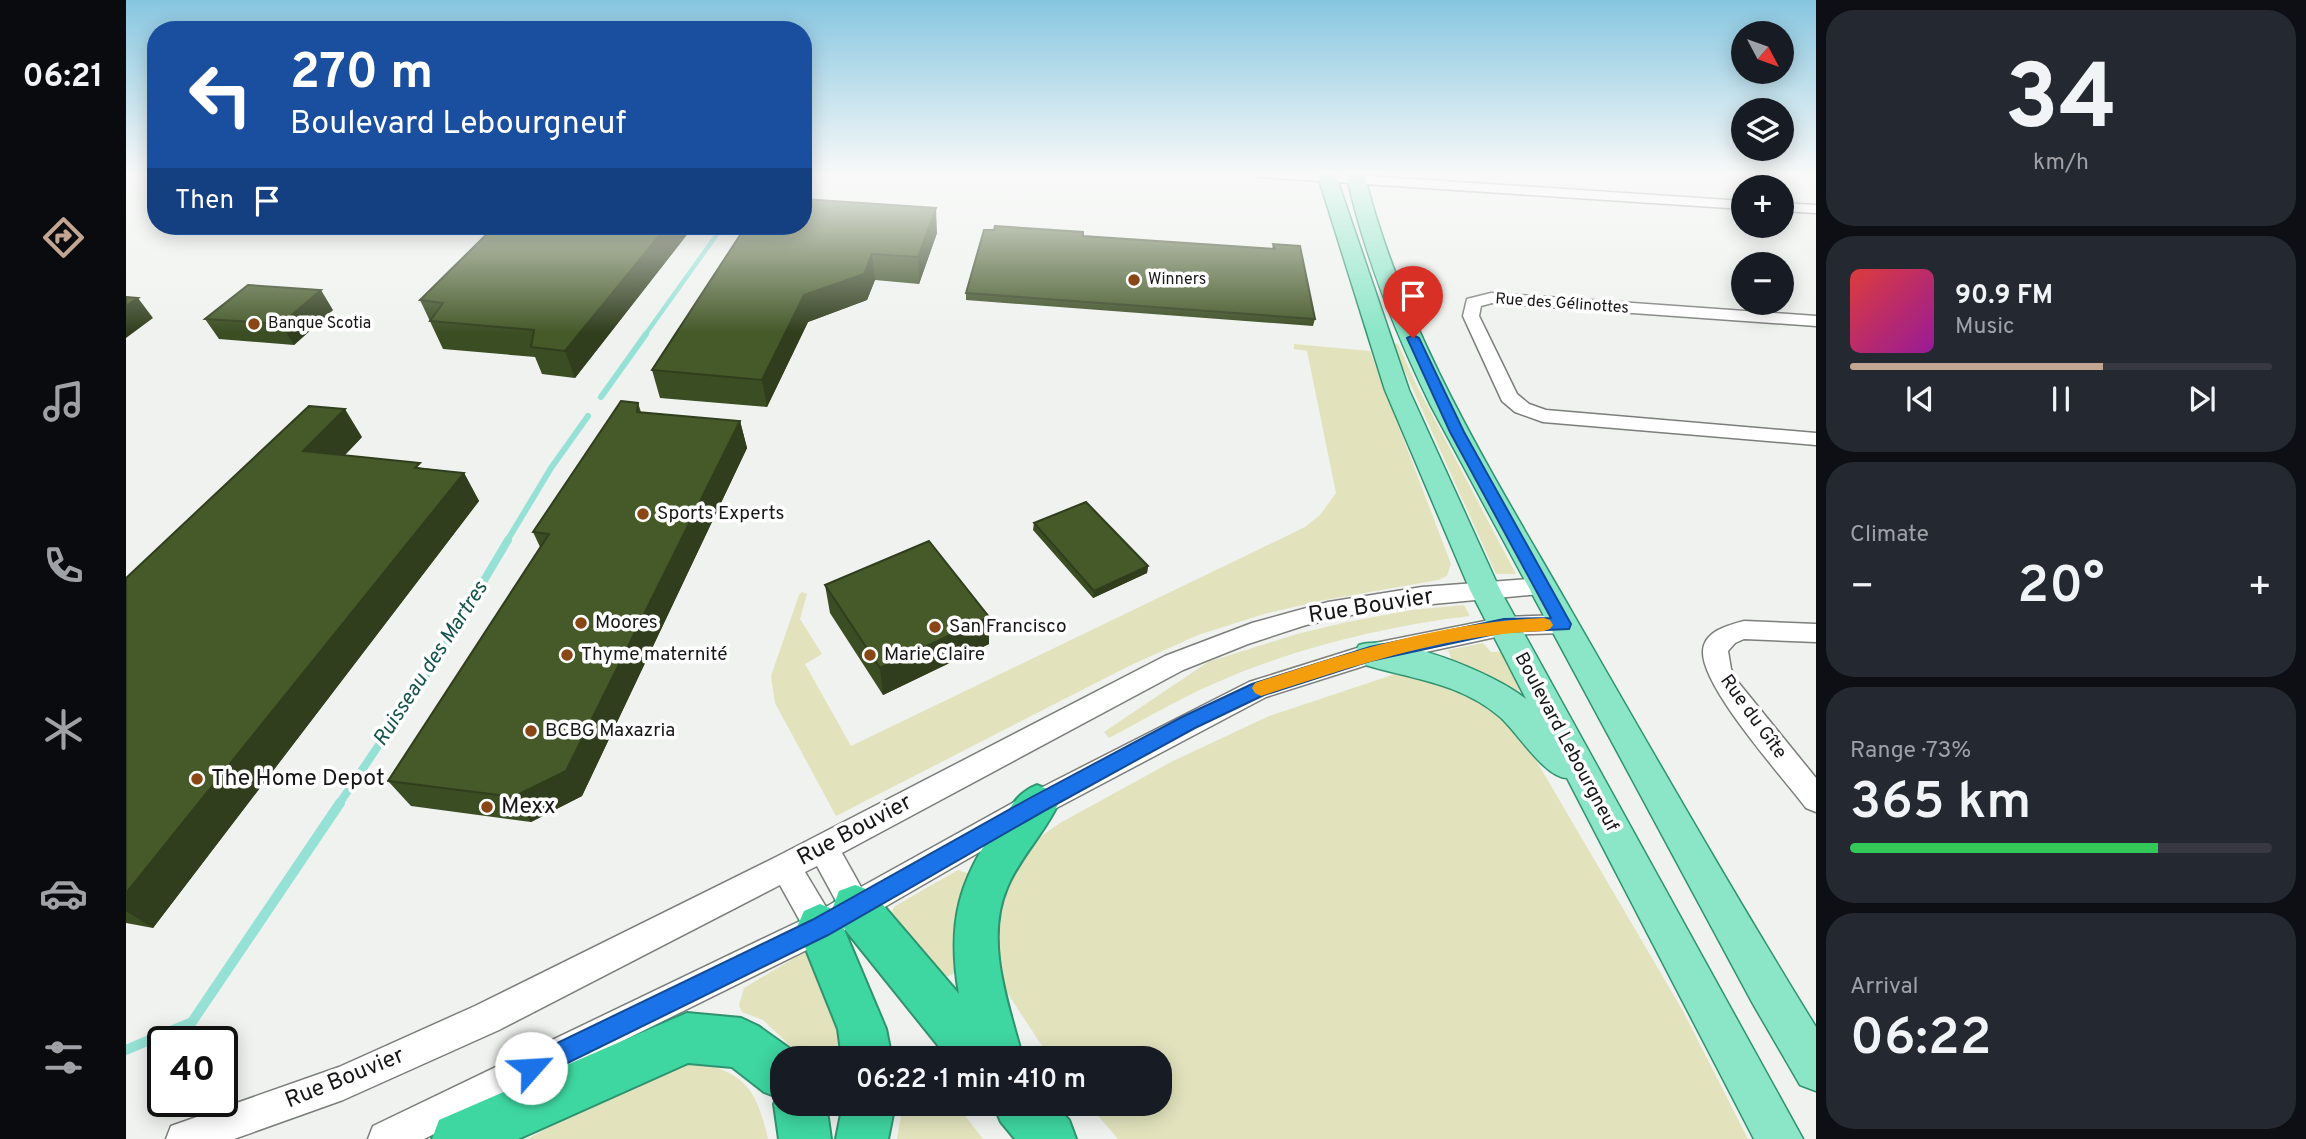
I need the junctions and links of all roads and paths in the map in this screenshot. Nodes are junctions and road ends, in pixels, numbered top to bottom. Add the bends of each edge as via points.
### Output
1 (1342, 226) edge
2 (1368, 226) edge
3 (1816, 321) edge
4 (1816, 439) edge
5 (1542, 587) junction
6 (1485, 590) junction
7 (1563, 624) junction
8 (1504, 626) junction
9 (1816, 633) edge
10 (1370, 654) junction
11 (1591, 792) junction
12 (1816, 799) edge
13 (1037, 804) junction
14 (823, 848) junction
15 (786, 867) junction
16 (838, 917) junction
17 (865, 1046) edge
18 (968, 1046) edge
19 (995, 1046) edge
20 (770, 1065) edge
21 (1816, 1069) edge
22 (802, 1116) edge
23 (867, 1116) edge
24 (1030, 1116) edge
25 (184, 1139) edge
26 (386, 1139) edge
27 (458, 1139) edge
28 (805, 1139) edge
29 (862, 1139) edge
30 (1050, 1139) edge
31 (1779, 1139) edge

1 - 6 main road, Boulevard Lebourgneuf via 1397,390
2 - 5 main road via 1396,304 1457,432
3 - 4 street, Rue des Gélinottes via 1491,298 1474,303 1471,309 1509,397 1543,416
5 - 6 street, Rue Bouvier
5 - 7 main road
6 - 8 main road, Boulevard Lebourgneuf
6 - 14 street, Rue Bouvier via 1351,606 1230,640 1174,663
7 - 8 street, Rue Bouvier
7 - 21 main road
8 - 10 street, Rue Bouvier
8 - 11 main road, Boulevard Lebourgneuf
9 - 12 street, Rue du Gîte via 1744,630 1726,636 1715,649 1718,670 1729,689
10 - 11 main road via 1436,667 1476,683 1511,707
10 - 13 street, Rue Bouvier via 1258,689
11 - 31 main road, Boulevard Lebourgneuf
13 - 16 street, Rue Bouvier
13 - 19 highway via 986,885 974,933
14 - 15 street, Rue Bouvier
14 - 16 street
15 - 16 street
15 - 25 street, Rue Bouvier via 487,1018 343,1083
16 - 17 highway
16 - 18 highway
16 - 26 street, Rue Bouvier
20 - 27 highway via 741,1042 687,1038
22 - 28 highway
23 - 29 highway
24 - 30 highway

